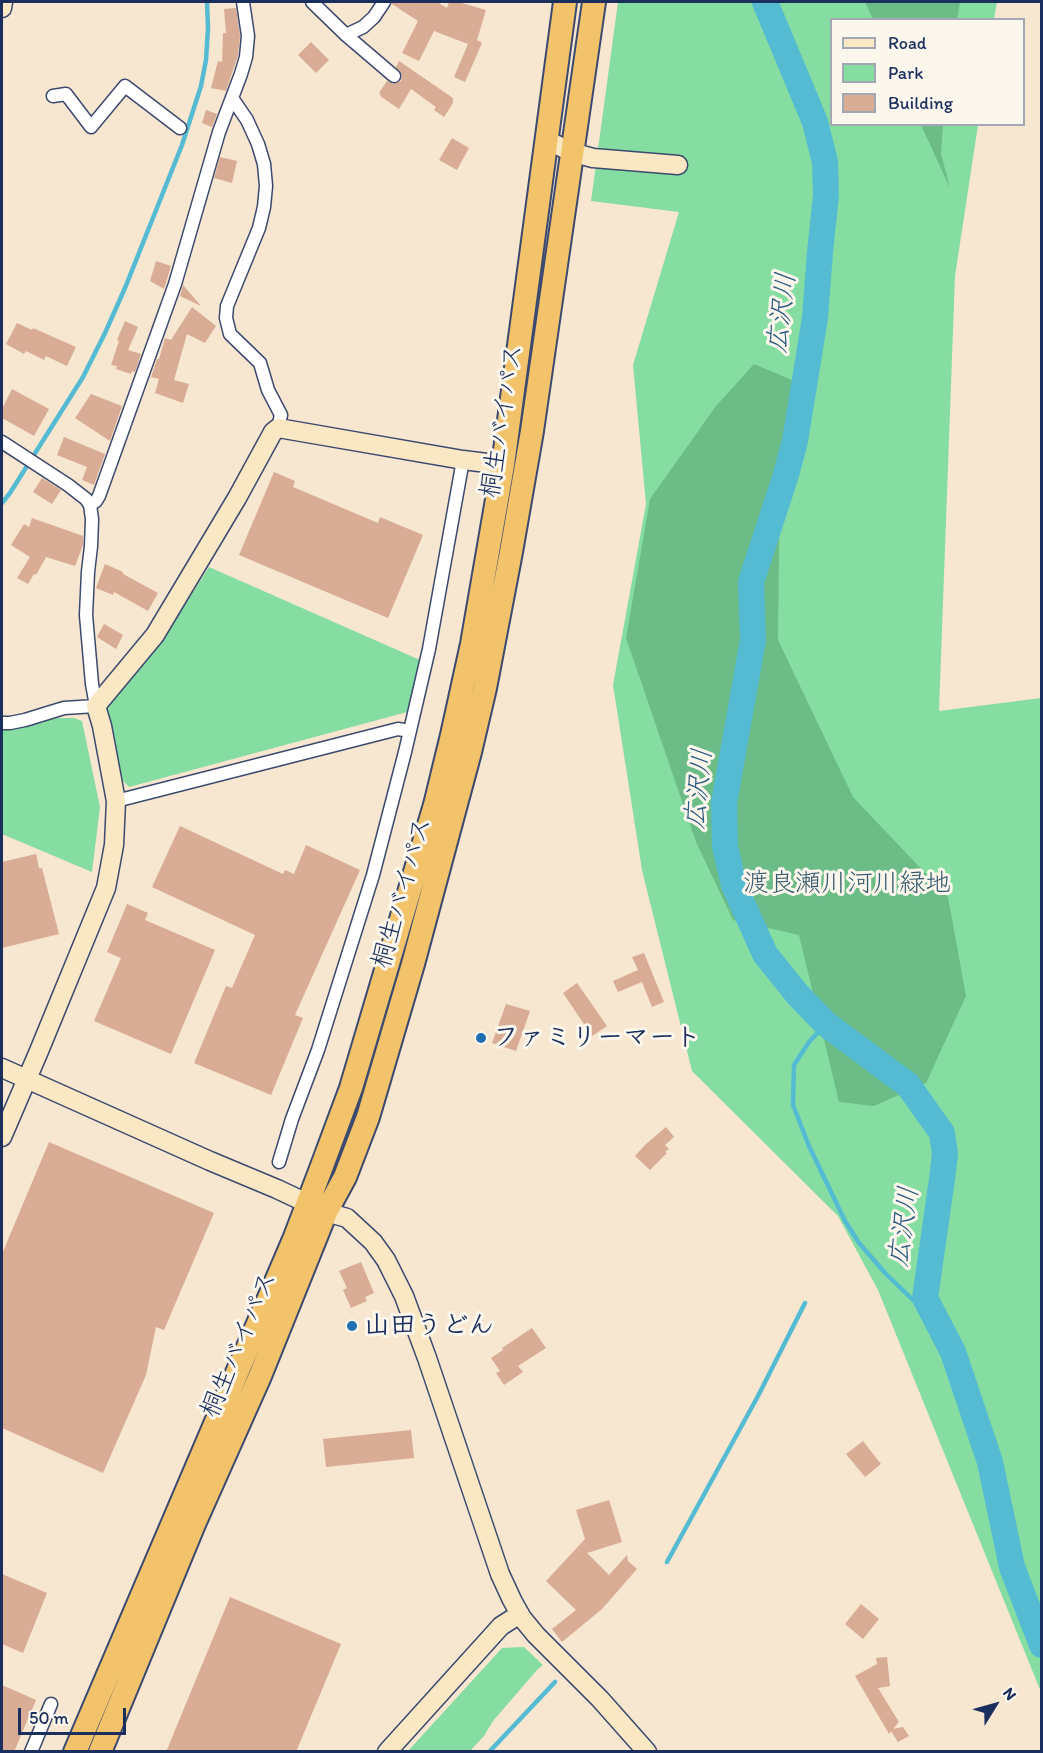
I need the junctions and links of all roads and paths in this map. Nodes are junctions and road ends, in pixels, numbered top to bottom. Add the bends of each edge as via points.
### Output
1 (3, 2) edge
2 (243, 2) edge
3 (312, 2) edge
4 (384, 2) edge
5 (566, 2) edge
6 (594, 2) edge
7 (2, 8) edge
8 (346, 34) junction
9 (394, 76) dead end
10 (52, 96) dead end
11 (232, 98) junction
12 (180, 128) dead end
13 (547, 140) junction
14 (572, 152) junction
15 (678, 165) dead end
16 (278, 429) junction
17 (2, 442) edge
18 (463, 460) junction
19 (503, 465) junction
20 (90, 505) junction
21 (96, 706) junction
22 (2, 723) edge
23 (410, 731) junction
24 (116, 801) junction
25 (2, 1068) edge
26 (26, 1078) junction
27 (2, 1137) edge
28 (279, 1162) dead end
29 (317, 1207) junction
30 (520, 1614) junction
31 (51, 1704) dead end
32 (31, 1752) edge
33 (75, 1752) edge
34 (100, 1752) edge
35 (387, 1752) edge
36 (647, 1752) edge

1 - 7 street
2 - 11 street via 247,46
3 - 8 street
4 - 8 street via 363,27
5 - 13 highway, 桐生バイパス
6 - 14 highway, 桐生バイパス
8 - 9 street
10 - 12 street via 66,94 91,127 125,86
11 - 16 street via 258,144 266,186 259,228 227,306 226,318 230,334 260,363 280,415
11 - 20 street via 175,284 99,496
13 - 14 street
13 - 19 highway, 桐生バイパス
14 - 15 street via 593,158
14 - 29 highway, 桐生バイパス via 532,431 485,688 453,819 368,1117 345,1177
16 - 18 street
16 - 21 street via 155,635
17 - 20 street
18 - 19 street
18 - 23 street
19 - 29 highway, 桐生バイパス via 472,644 435,805
20 - 21 street via 86,615
21 - 22 street via 64,708
21 - 24 street
23 - 24 street via 398,729
23 - 28 street via 373,875
24 - 26 street via 106,888
25 - 26 street
26 - 27 street
26 - 29 street
29 - 30 street via 347,1218 380,1250 395,1277 427,1358 500,1574
29 - 33 highway, 桐生バイパス via 295,1237
29 - 34 highway, 桐生バイパス via 260,1376
30 - 35 street via 501,1626
30 - 36 street
31 - 32 street

